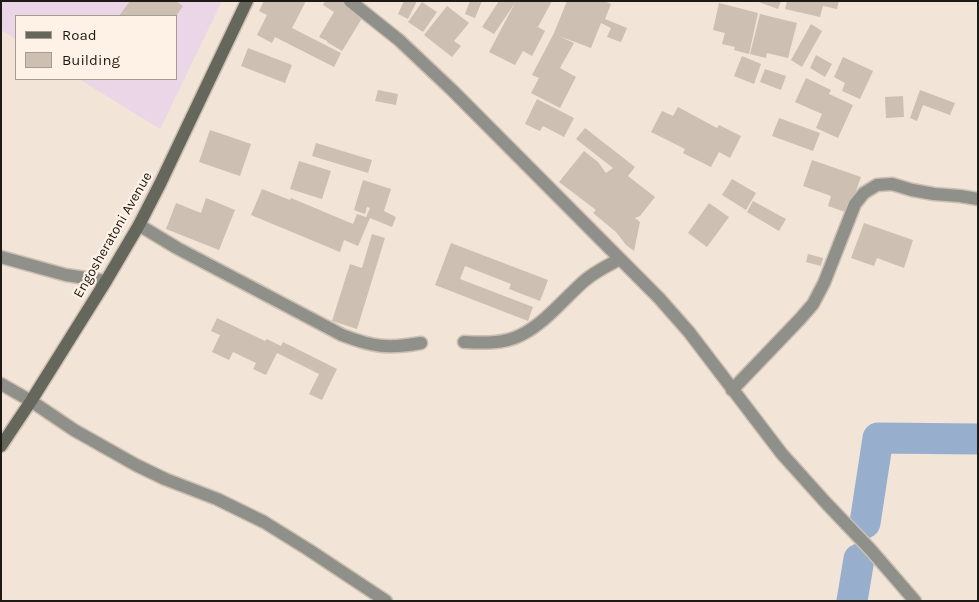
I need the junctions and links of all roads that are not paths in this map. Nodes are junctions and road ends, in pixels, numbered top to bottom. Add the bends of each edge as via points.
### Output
1 (247, 1) edge
2 (350, 1) edge
3 (978, 199) edge
4 (139, 225) junction
5 (1, 257) edge
6 (620, 259) junction
7 (106, 281) junction
8 (464, 342) dead end
9 (421, 343) dead end
10 (1, 384) edge
11 (732, 390) junction
12 (31, 401) junction
13 (1, 446) edge
14 (386, 601) edge
15 (915, 601) edge

1 - 4 street, Engosheratoni Avenue
2 - 6 street via 434,72
3 - 11 street via 934,194 892,184 877,185 864,193 855,204 813,304
4 - 7 street, Engosheratoni Avenue
4 - 9 street via 342,335 384,347
5 - 7 street via 66,275
6 - 8 street via 584,281 536,326 520,336 502,342
6 - 11 street via 689,332
7 - 12 street, Engosheratoni Avenue
10 - 12 street
11 - 15 street via 782,454
12 - 13 street, Engosheratoni Avenue
12 - 14 street via 136,465 264,522

